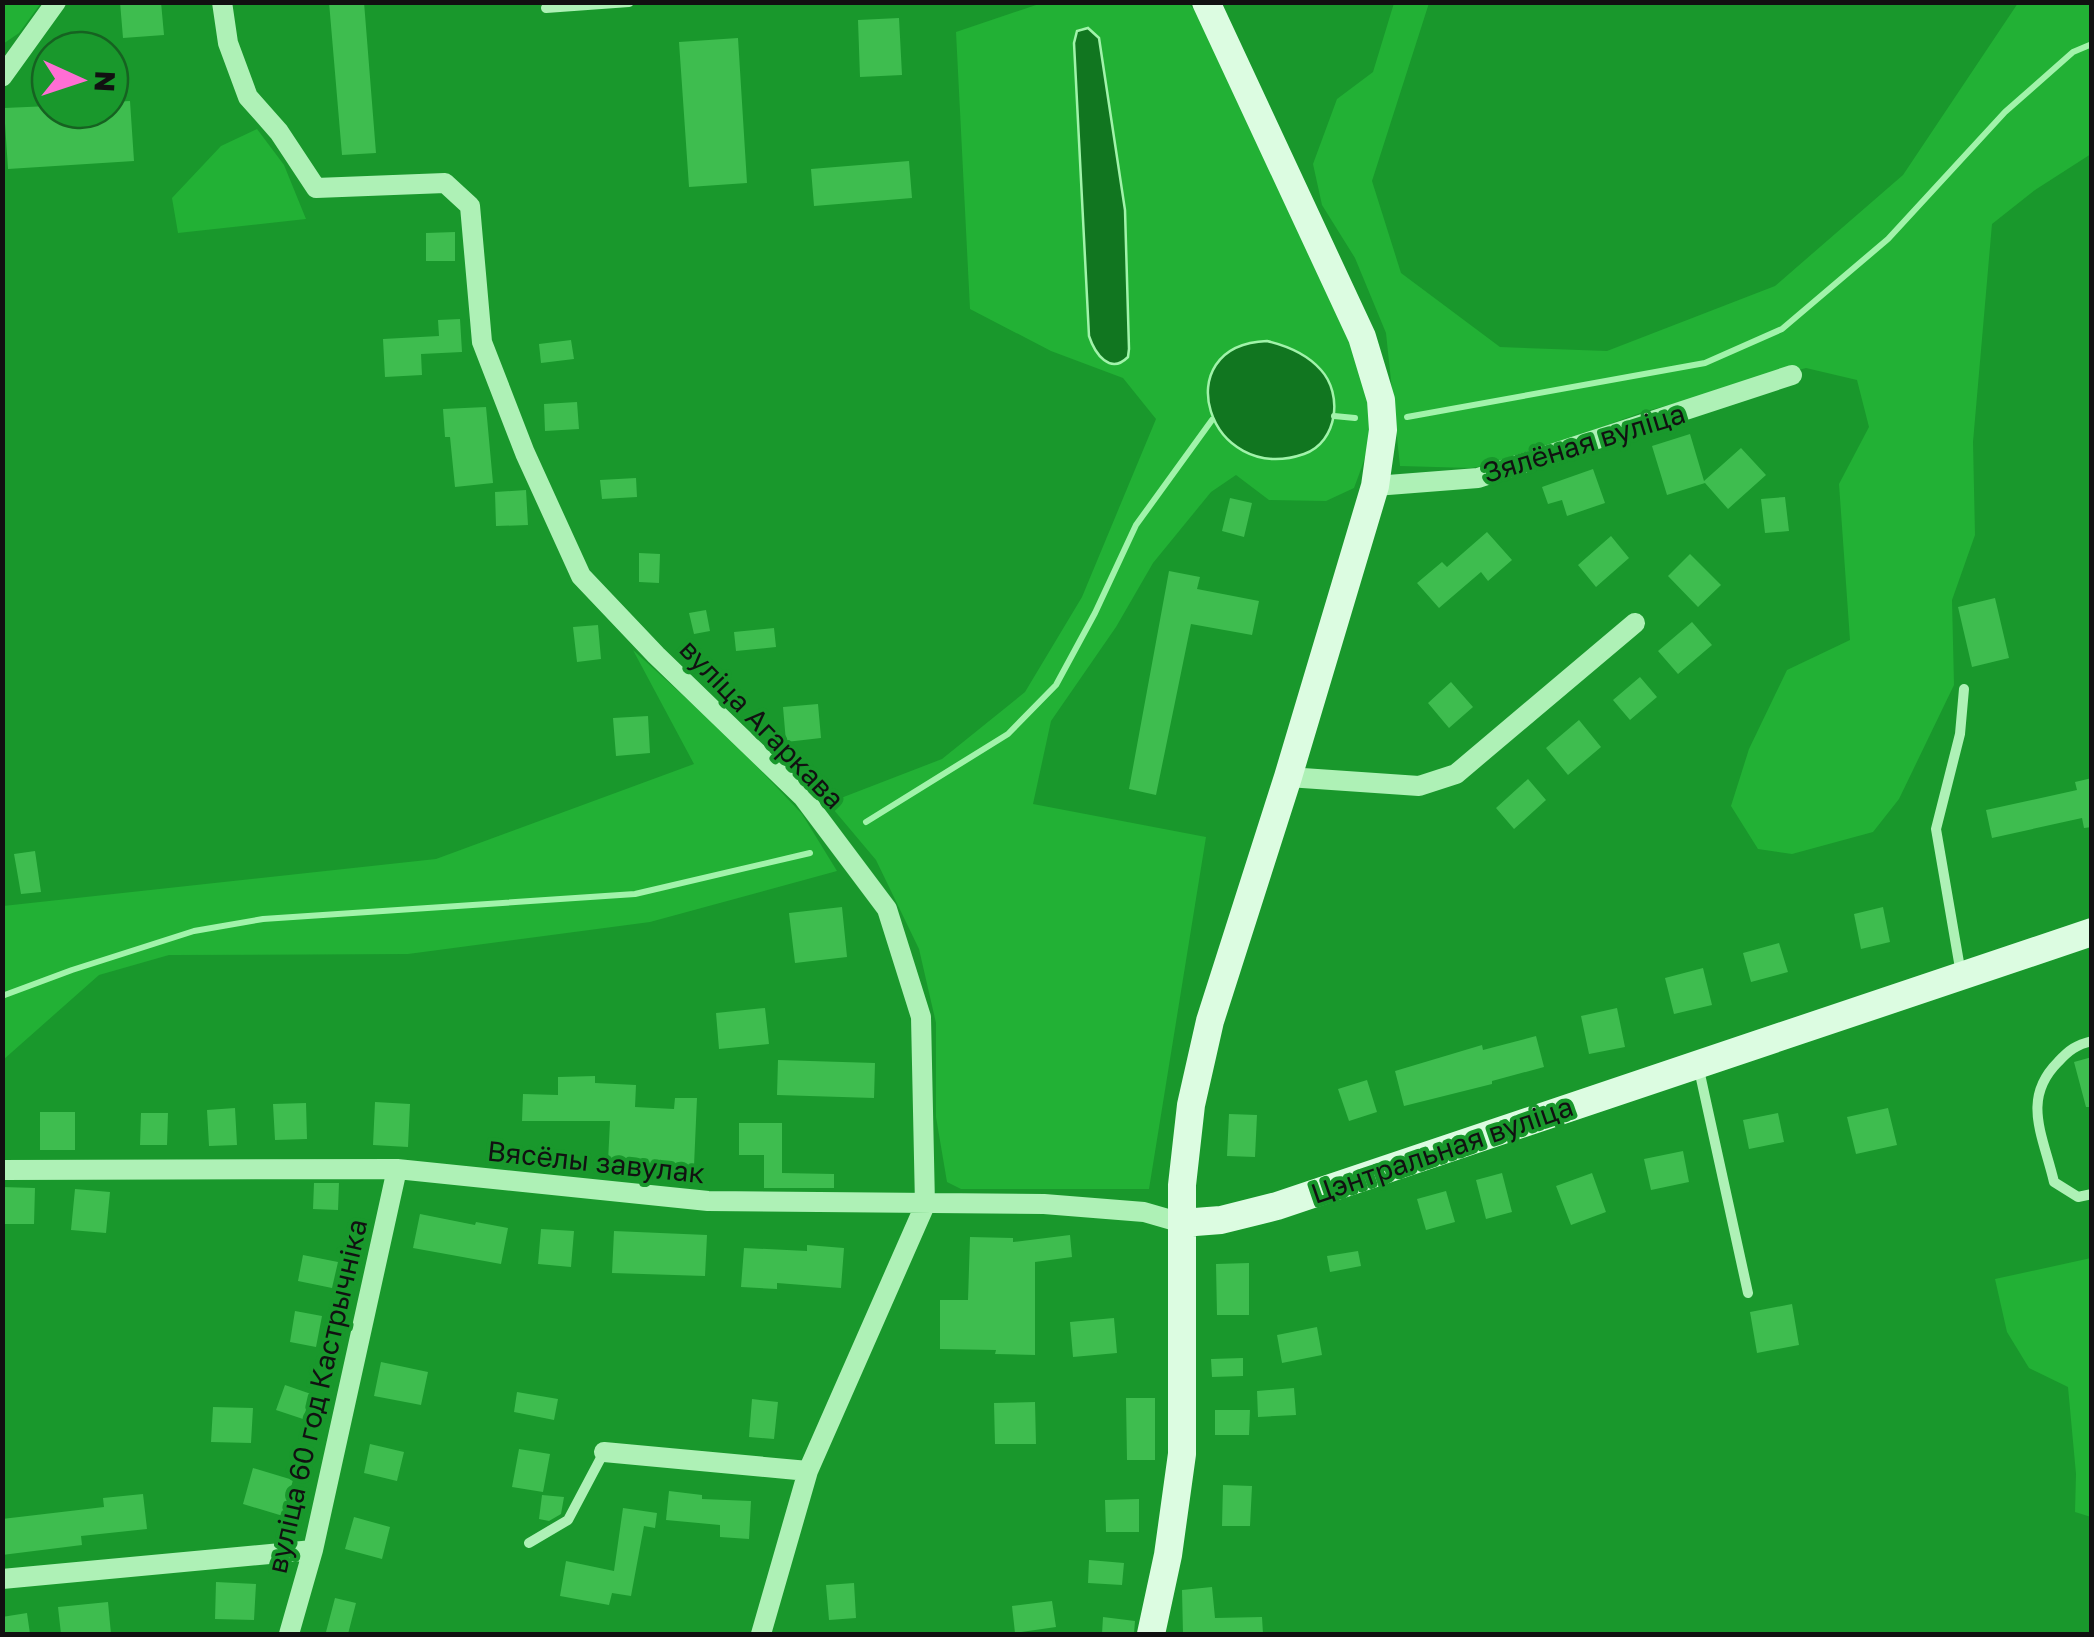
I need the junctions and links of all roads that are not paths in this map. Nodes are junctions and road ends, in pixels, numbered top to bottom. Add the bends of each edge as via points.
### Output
1 (56, 2) edge
2 (222, 2) edge
3 (629, 2) edge
4 (1206, 2) edge
5 (546, 8) dead end
6 (2, 77) edge
7 (1792, 375) dead end
8 (1375, 486) junction
9 (1635, 624) dead end
10 (1964, 689) dead end
11 (1288, 777) junction
12 (2092, 932) edge
13 (1961, 975) junction
14 (2092, 1041) edge
15 (1698, 1064) junction
16 (397, 1169) junction
17 (2, 1170) edge
18 (2092, 1194) edge
19 (925, 1205) junction
20 (1182, 1223) junction
21 (1748, 1293) dead end
22 (604, 1452) joint
23 (808, 1471) junction
24 (529, 1543) dead end
25 (313, 1550) junction
26 (2, 1579) edge
27 (289, 1634) edge
28 (760, 1634) edge
29 (1152, 1634) edge

1 - 6 street
2 - 19 street, вуліца Агаркава via 228,43 248,97 316,188 444,183 470,206 482,342 581,576 802,796 887,909 921,1017
3 - 5 lane
4 - 8 street via 1374,369 1383,430
7 - 8 street, Зялёная вуліца via 1478,478
8 - 11 street
9 - 11 street via 1456,774 1420,786
10 - 13 lane via 1936,828
11 - 20 street via 1199,1064
12 - 13 street, Цэнтральная вуліца
13 - 15 street, Цэнтральная вуліца
14 - 18 lane via 2063,1056 2042,1078 2035,1100 2054,1182 2078,1197
15 - 20 street, Цэнтральная вуліца via 1277,1206
15 - 21 lane
16 - 17 street, Вясёлы завулак
16 - 19 street, Вясёлы завулак via 708,1201
16 - 25 street, вуліца 60 год Кастрычніка
19 - 20 street, Вясёлы завулак via 1044,1204 1144,1212
19 - 23 street, вуліца Агаркава
20 - 29 street via 1182,1454
22 - 23 street
22 - 24 lane via 568,1520
23 - 28 street, вуліца Агаркава
25 - 26 street
25 - 27 street, вуліца 60 год Кастрычніка

